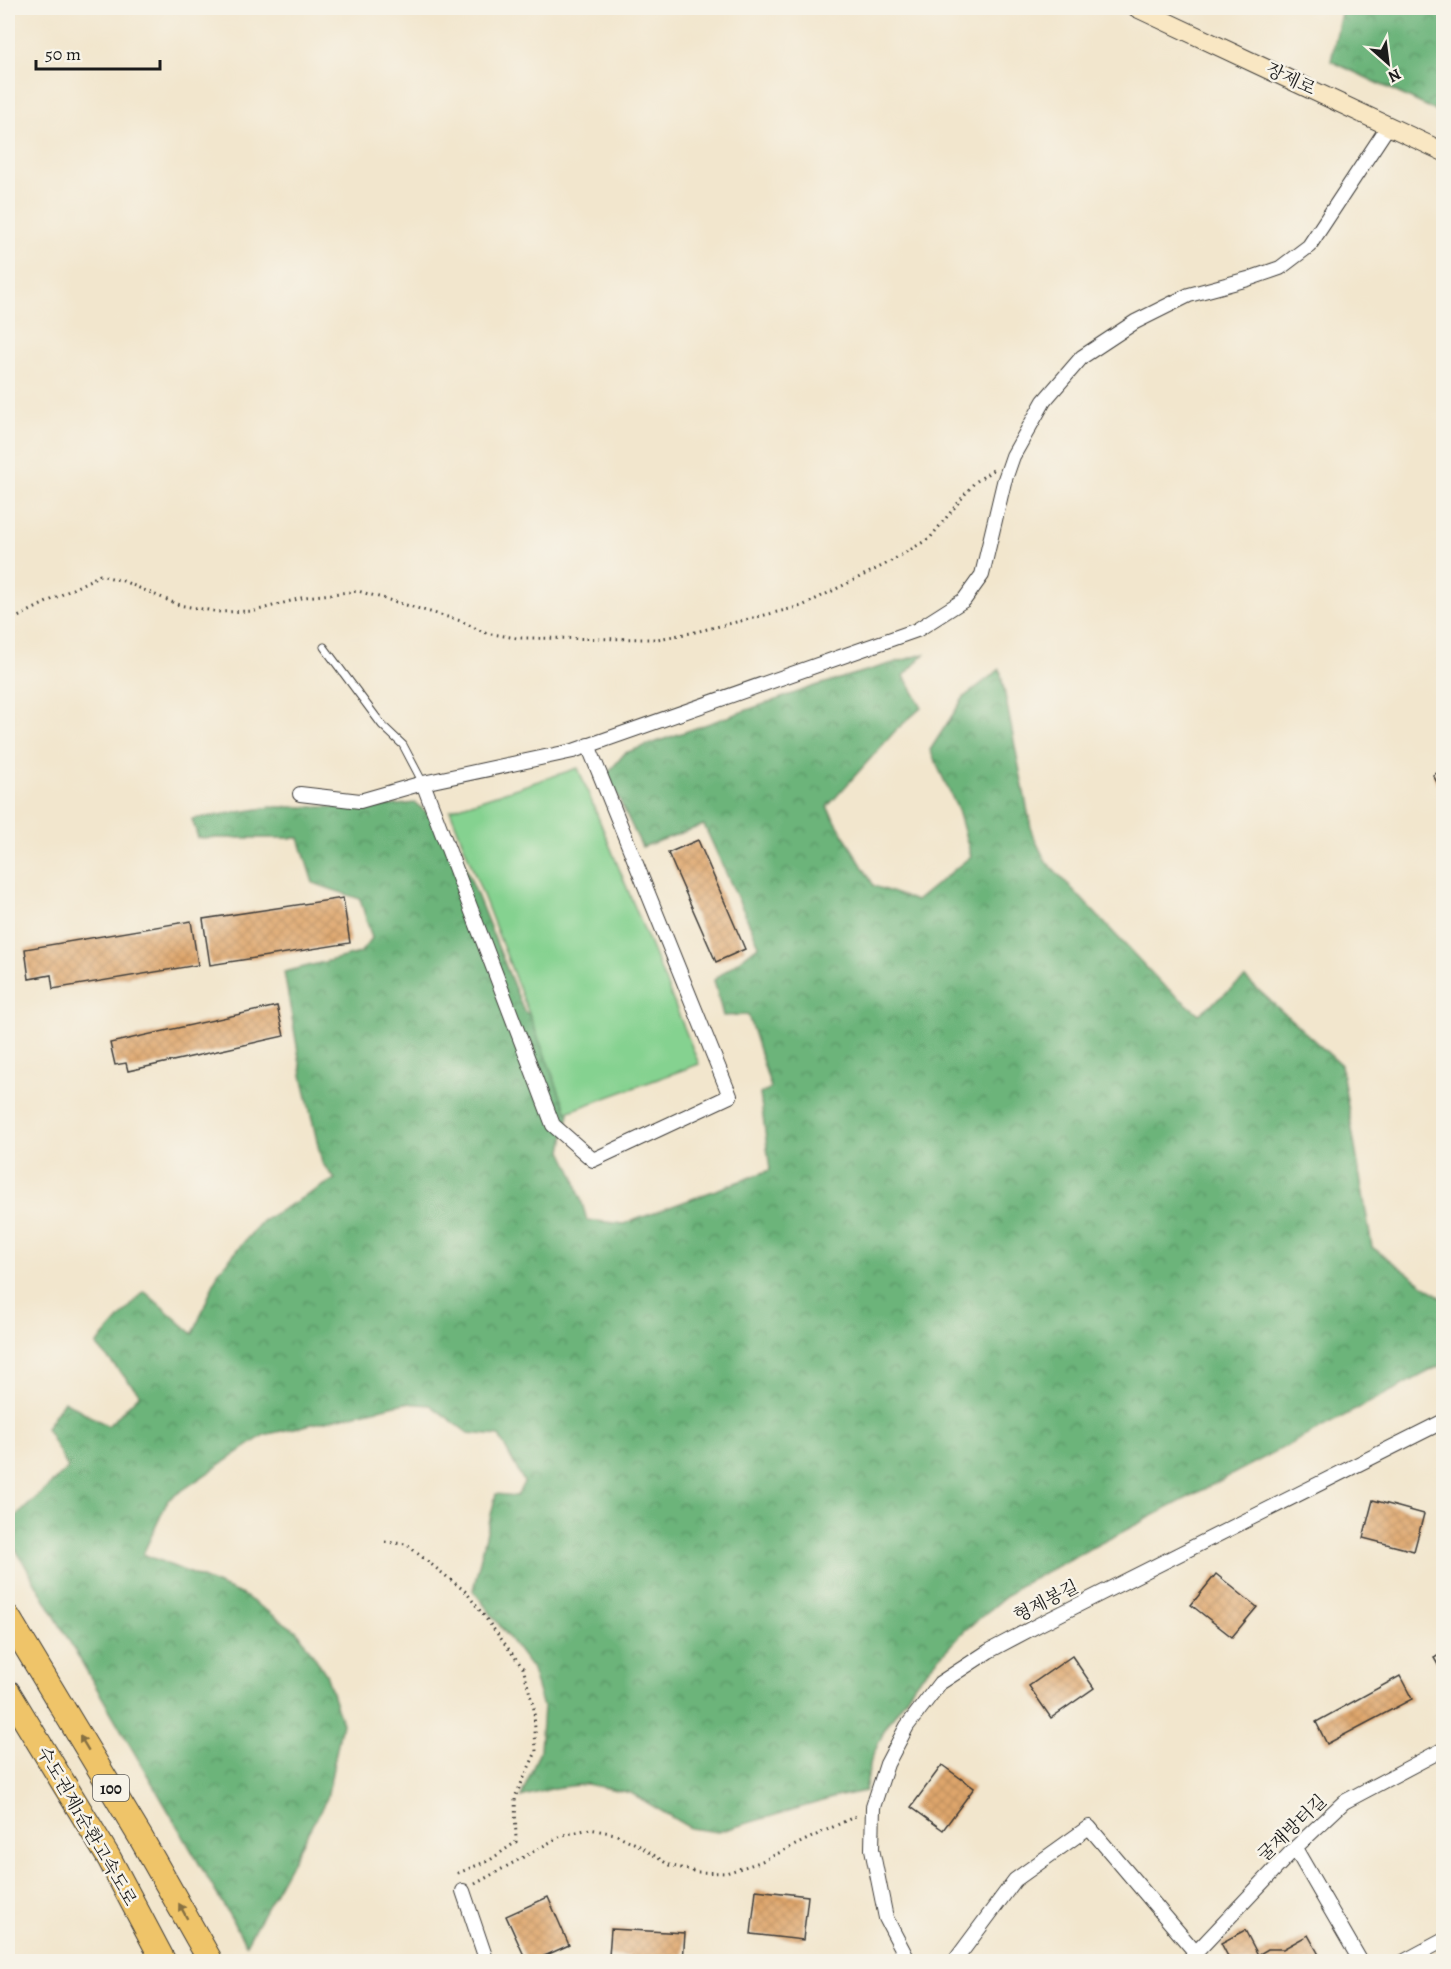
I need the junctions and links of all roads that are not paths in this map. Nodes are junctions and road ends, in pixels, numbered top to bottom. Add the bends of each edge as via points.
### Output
1 (1137, 8) edge
2 (1389, 125) junction
3 (1443, 152) edge
4 (324, 647) dead end
5 (588, 745) junction
6 (423, 783) junction
7 (300, 794) dead end
8 (1443, 1421) edge
9 (8, 1617) edge
10 (8, 1692) edge
11 (1443, 1749) edge
12 (1295, 1848) junction
13 (463, 1891) road end
14 (1443, 1940) edge
15 (1192, 1957) edge
16 (164, 1962) edge
17 (211, 1962) edge
18 (487, 1962) edge
19 (909, 1962) edge
20 (954, 1962) edge
21 (1361, 1962) edge
22 (1404, 1962) edge

1 - 2 main road, 장제로
2 - 3 main road, 장제로
2 - 5 street via 1309,246 1280,268 1189,295 1135,322 1082,357 1044,401 1013,456 982,575 964,600 917,630
4 - 6 lane via 382,725 403,745
5 - 6 street
5 - 6 street via 730,1096 593,1160 553,1125
6 - 7 street via 360,801
8 - 19 street, 형제봉길 via 989,1650 940,1683 907,1726 887,1764 873,1807 872,1849 886,1917
17 -> 9 highway, 100
10 - 16 highway, 수도권제1순환고속도로 / 100 via 109,1858
11 - 12 street, 굴재방터길 via 1344,1802
12 - 15 street, 굴재방터길
12 - 21 street
13 - 18 street
14 - 22 street
15 - 20 street via 1089,1827 1015,1880

